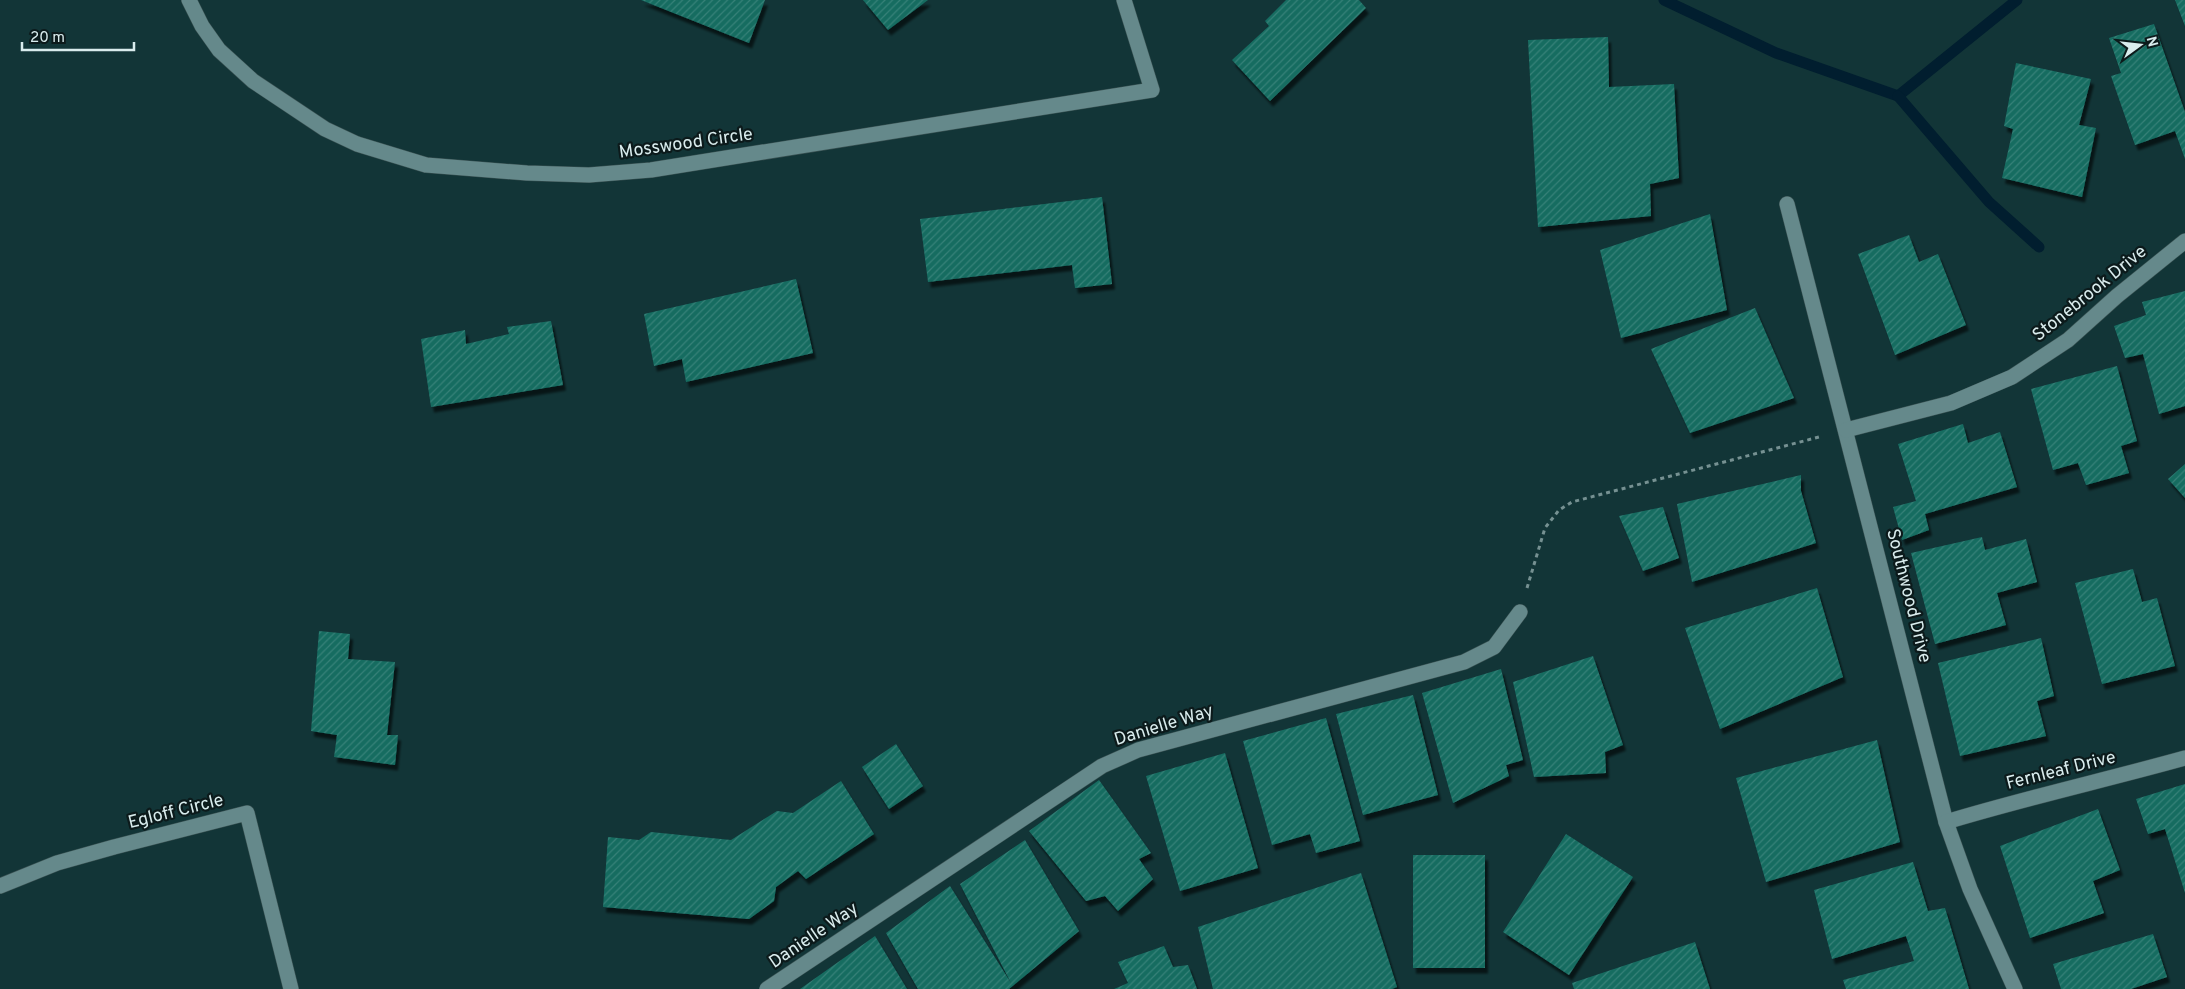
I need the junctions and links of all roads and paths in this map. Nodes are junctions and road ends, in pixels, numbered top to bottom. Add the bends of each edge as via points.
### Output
1 (189, 0) edge
2 (1124, 0) edge
3 (1787, 204) dead end
4 (2185, 241) edge
5 (1846, 430) junction
6 (1520, 612) joint
7 (2185, 758) edge
8 (1946, 822) junction
9 (0, 886) edge
10 (291, 989) edge
11 (767, 989) edge
12 (2015, 989) edge

1 - 2 street, Mosswood Circle via 219,50 254,82 325,129 357,144 426,165 527,174 589,175 652,170 1152,90
3 - 5 street, Southwood Drive
4 - 5 street, Stonebrook Drive via 2068,340 2012,377 1951,403
5 - 6 path via 1572,502 1559,510 1545,528
5 - 8 street, Southwood Drive
6 - 11 street, Danielle Way via 1494,647 1464,662 1138,750 1102,766
7 - 8 street, Fernleaf Drive
8 - 12 street, Southwood Drive via 1970,889
9 - 10 street, Egloff Circle via 57,863 114,846 247,813

